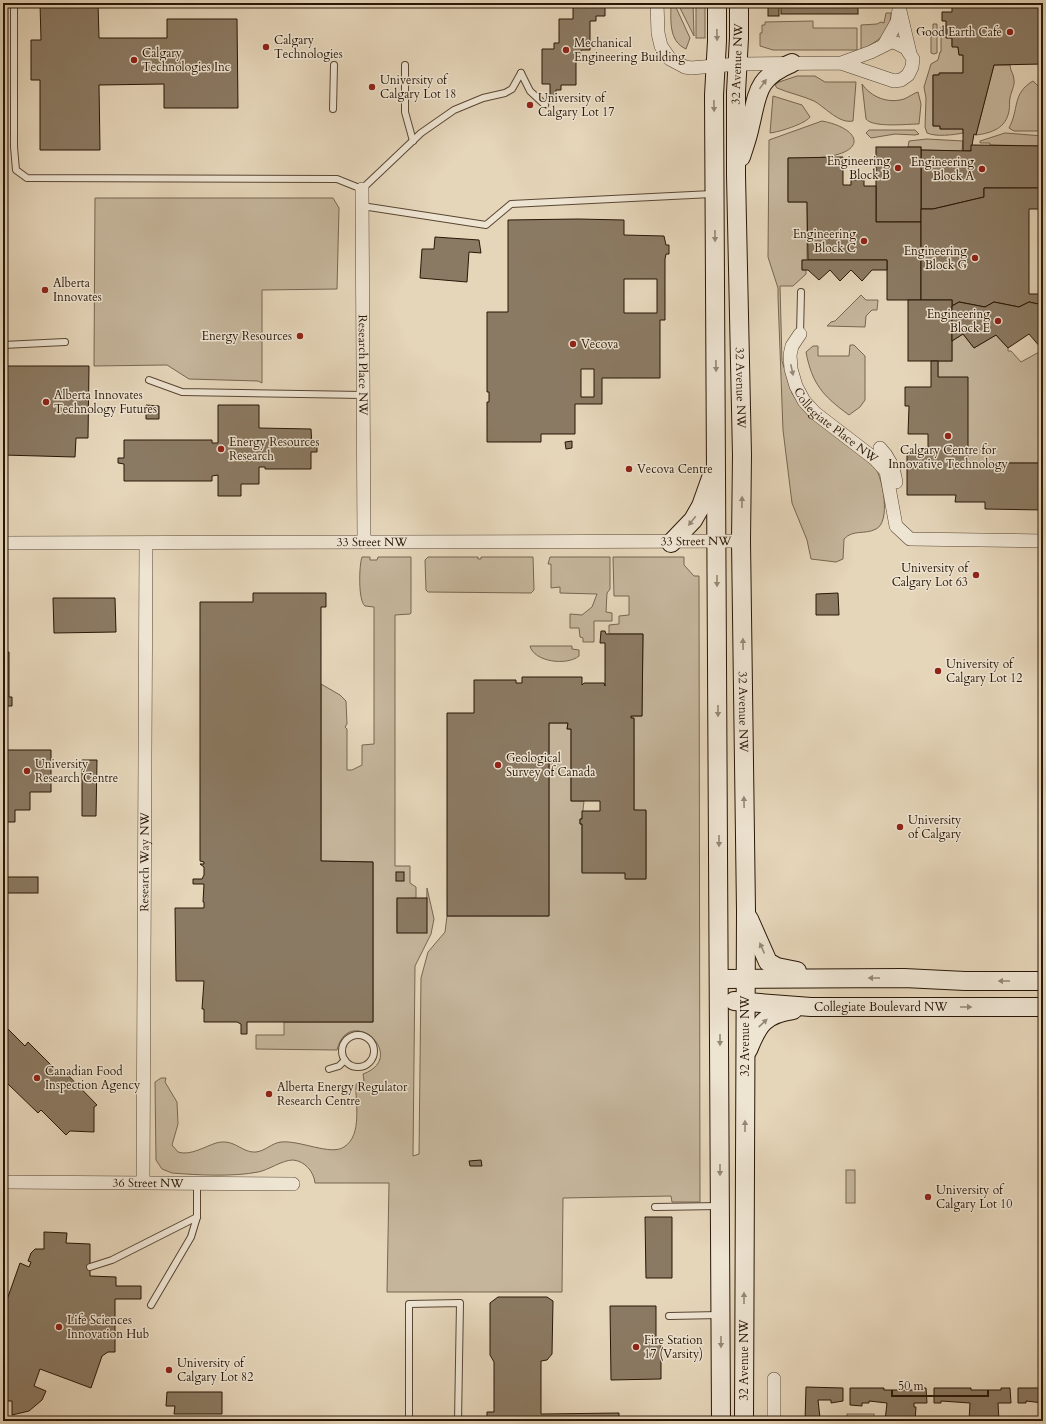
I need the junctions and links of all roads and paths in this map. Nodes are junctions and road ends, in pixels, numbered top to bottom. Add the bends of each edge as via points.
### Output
1 (14, 3) edge
2 (657, 3) edge
3 (717, 3) edge
4 (739, 3) edge
5 (900, 7) edge
6 (884, 44) junction
7 (910, 53) junction
8 (792, 63) junction
9 (841, 63) junction
10 (738, 64) junction
11 (334, 65) dead end
12 (405, 65) dead end
13 (716, 67) junction
14 (545, 105) dead end
15 (333, 109) dead end
16 (414, 141) junction
17 (736, 175) junction
18 (362, 189) junction
19 (715, 194) junction
20 (362, 206) junction
21 (801, 292) dead end
22 (800, 334) joint
23 (65, 342) dead end
24 (3, 345) edge
25 (149, 380) dead end
26 (363, 395) junction
27 (880, 448) dead end
28 (717, 459) junction
29 (894, 513) junction
30 (741, 541) junction
31 (1043, 541) edge
32 (146, 542) junction
33 (364, 542) junction
34 (716, 542) junction
35 (3, 543) edge
36 (671, 543) junction
37 (746, 912) junction
38 (831, 978) junction
39 (720, 979) junction
40 (746, 979) junction
41 (1043, 981) edge
42 (720, 1001) junction
43 (745, 1002) junction
44 (811, 1007) junction
45 (1043, 1007) edge
46 (745, 1057) junction
47 (345, 1060) junction
48 (330, 1069) dead end
49 (3, 1182) edge
50 (143, 1182) junction
51 (197, 1182) junction
52 (293, 1184) dead end
53 (720, 1206) junction
54 (654, 1207) dead end
55 (197, 1217) junction
56 (90, 1267) dead end
57 (151, 1305) dead end
58 (721, 1315) junction
59 (669, 1316) dead end
60 (774, 1379) dead end
61 (722, 1400) junction
62 (409, 1421) edge
63 (458, 1421) edge
64 (712, 1421) edge
65 (721, 1421) edge
66 (744, 1421) edge
67 (774, 1421) edge

1 - 18 lane via 14,147 16,170 27,178 337,179
2 - 13 street via 661,46 670,59 691,68
3 -> 13 main road, 32 Avenue NW
4 - 10 main road, 32 Avenue NW
5 - 6 street via 892,33
5 - 7 street
6 - 7 street via 896,43
6 - 9 street via 871,52
7 - 9 street via 913,58 912,67 908,75 901,80 894,81
8 - 9 street
8 - 10 street
17 -> 8 main road via 762,83 778,69
10 - 13 street
10 - 17 main road, 32 Avenue NW
11 - 15 lane
12 - 16 lane via 405,112
13 -> 19 main road, 32 Avenue NW
14 - 16 lane via 530,91 521,73 512,89 454,110
16 - 18 lane
30 -> 17 main road, 32 Avenue NW via 742,431
18 - 20 street, Research Place NW
19 - 20 lane via 511,204 486,225
19 -> 28 main road, 32 Avenue NW
20 - 26 street, Research Place NW
21 - 22 lane
22 -> 29 street, Collegiate Place NW via 792,346 790,355 796,386 804,401 815,413 881,465 886,472
23 - 24 lane
25 - 26 lane via 182,392
26 - 33 street, Research Place NW
27 - 29 street, Collegiate Place NW via 888,456 894,469 897,506
28 - 34 main road, 32 Avenue NW
28 -> 36 main road via 699,511
29 - 31 street, Collegiate Place NW via 896,526 910,539
30 - 34 street, 33 Street NW
37 -> 30 main road, 32 Avenue NW
32 - 33 street, 33 Street NW
32 - 35 street, 33 Street NW
32 - 50 street, Research Way NW
33 - 36 street, 33 Street NW
34 - 36 street, 33 Street NW
34 -> 39 main road, 32 Avenue NW
38 -> 37 main road via 784,970 768,962
37 - 40 main road, 32 Avenue NW
38 - 40 main road
41 -> 38 main road
39 - 40 main road
39 - 42 main road, 32 Avenue NW
40 - 43 main road, 32 Avenue NW
42 - 43 main road, Collegiate Boulevard NW
42 -> 53 main road, 32 Avenue NW
43 - 44 main road, Collegiate Boulevard NW
43 - 46 main road, 32 Avenue NW
44 -> 45 main road, Collegiate Boulevard NW
46 -> 44 main road via 761,1023 778,1012
66 -> 46 main road, 32 Avenue NW
47 - 47 lane via 358,1067 368,1064 374,1055 373,1044 360,1035 350,1037 343,1045
47 - 48 lane via 339,1066
49 - 50 street, 36 Street NW
50 - 51 street, 36 Street NW
51 - 52 street, 36 Street NW
51 - 55 lane
53 - 54 lane
53 - 58 main road, 32 Avenue NW
55 - 56 lane via 112,1260
55 - 57 lane via 191,1237
58 - 59 lane
58 -> 61 main road, 32 Avenue NW
60 - 67 street
61 - 64 main road
61 - 65 main road, 32 Avenue NW
62 - 63 lane via 409,1304 460,1303

